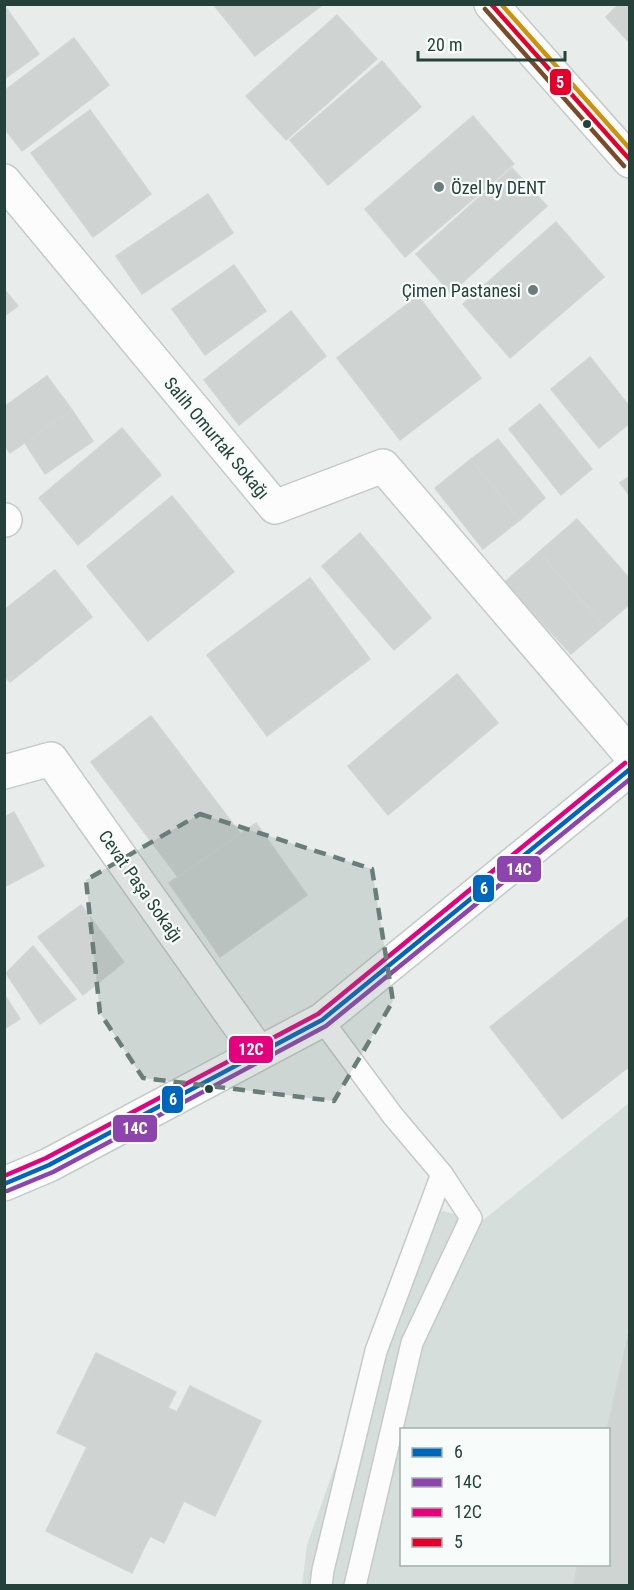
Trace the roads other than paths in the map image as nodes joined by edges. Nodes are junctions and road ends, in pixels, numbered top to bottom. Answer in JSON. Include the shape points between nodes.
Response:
{"nodes":[{"id":1,"x":491,"y":4,"type":"edge"},
{"id":2,"x":630,"y":161,"type":"edge"},
{"id":3,"x":4,"y":181,"type":"edge"},
{"id":4,"x":630,"y":754,"type":"edge"},
{"id":5,"x":630,"y":769,"type":"edge"},
{"id":6,"x":4,"y":772,"type":"edge"},
{"id":7,"x":322,"y":1020,"type":"junction"},
{"id":8,"x":259,"y":1053,"type":"junction"},
{"id":9,"x":442,"y":1174,"type":"junction"},
{"id":10,"x":4,"y":1184,"type":"edge"},
{"id":11,"x":321,"y":1586,"type":"edge"},
{"id":12,"x":356,"y":1586,"type":"edge"}],
"edges":[{"from":1,"to":2,"type":"street"},
{"from":3,"to":4,"type":"street","name":"Salih Omurtak Sokağı","via":[[275,507],[383,466]]},
{"from":5,"to":7,"type":"street"},
{"from":6,"to":8,"type":"street","name":"Cevat Paşa Sokağı","via":[[51,759]]},
{"from":7,"to":8,"type":"street"},
{"from":7,"to":9,"type":"lane","via":[[393,1116]]},
{"from":8,"to":10,"type":"street","via":[[49,1165]]},
{"from":9,"to":11,"type":"lane","via":[[376,1351]]},
{"from":9,"to":12,"type":"lane","via":[[471,1218],[412,1343]]}]}
